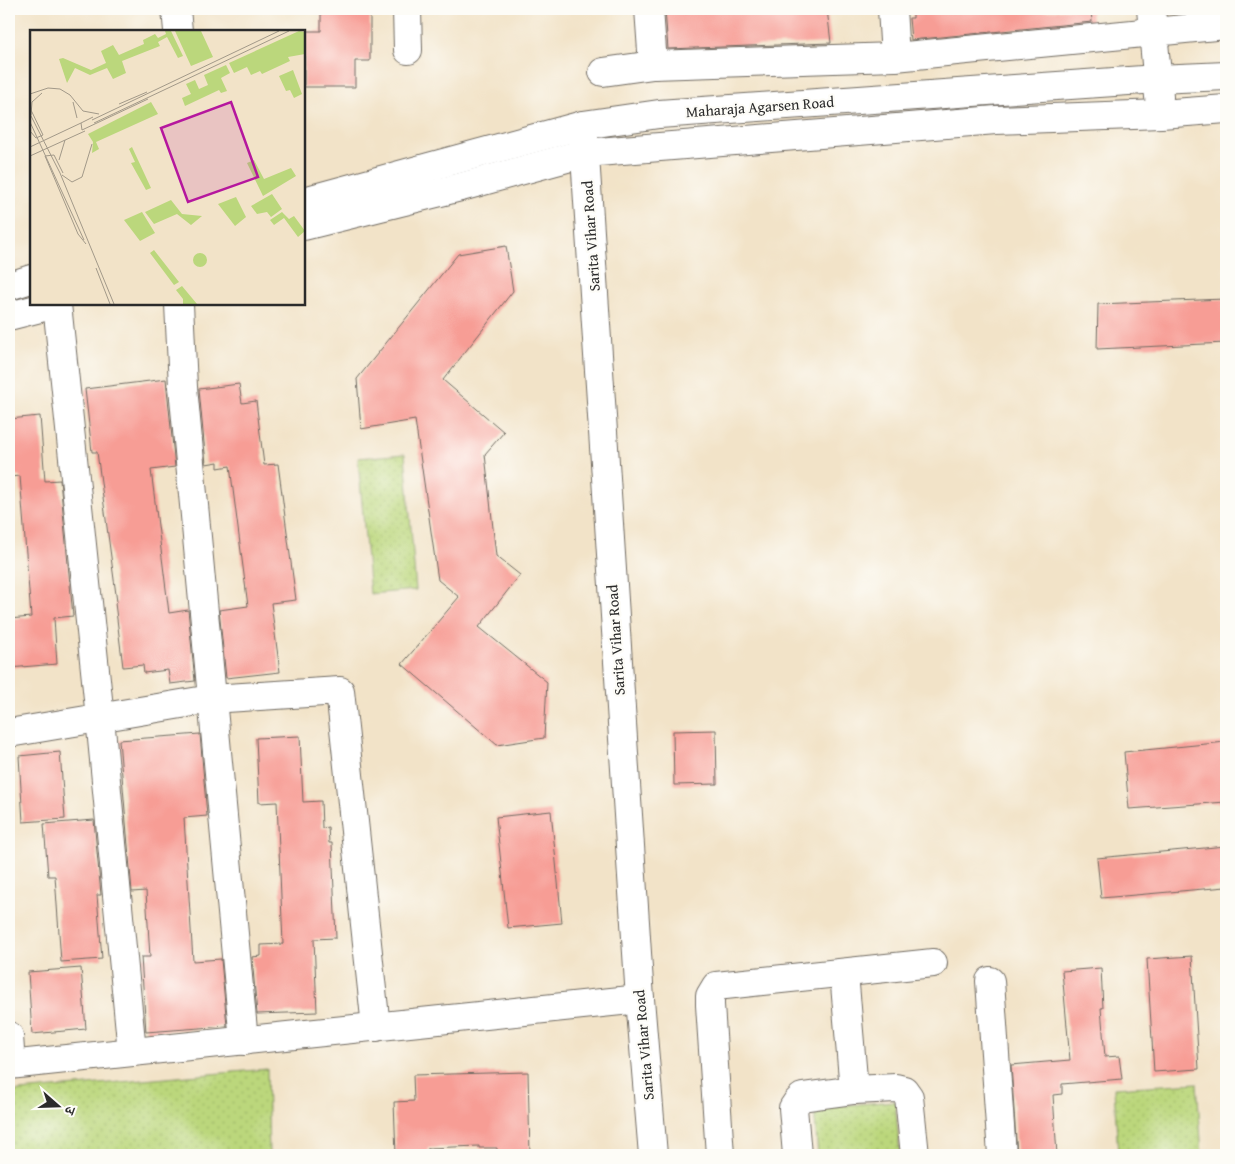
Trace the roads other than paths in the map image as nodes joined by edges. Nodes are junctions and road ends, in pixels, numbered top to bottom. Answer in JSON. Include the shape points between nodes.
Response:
{"nodes":[{"id":1,"x":176,"y":9,"type":"edge"},
{"id":2,"x":407,"y":9,"type":"edge"},
{"id":3,"x":649,"y":9,"type":"edge"},
{"id":4,"x":892,"y":9,"type":"edge"},
{"id":5,"x":1151,"y":20,"type":"edge"},
{"id":6,"x":1226,"y":24,"type":"edge"},
{"id":7,"x":178,"y":30,"type":"edge"},
{"id":8,"x":408,"y":50,"type":"dead end"},
{"id":9,"x":895,"y":57,"type":"junction"},
{"id":10,"x":653,"y":65,"type":"junction"},
{"id":11,"x":603,"y":72,"type":"dead end"},
{"id":12,"x":1226,"y":76,"type":"edge"},
{"id":13,"x":1157,"y":79,"type":"junction"},
{"id":14,"x":1226,"y":109,"type":"edge"},
{"id":15,"x":1160,"y":114,"type":"junction"},
{"id":16,"x":583,"y":125,"type":"junction"},
{"id":17,"x":585,"y":153,"type":"junction"},
{"id":18,"x":305,"y":201,"type":"edge"},
{"id":19,"x":305,"y":226,"type":"edge"},
{"id":20,"x":30,"y":279,"type":"edge"},
{"id":21,"x":9,"y":286,"type":"edge"},
{"id":22,"x":52,"y":305,"type":"edge"},
{"id":23,"x":56,"y":305,"type":"edge"},
{"id":24,"x":179,"y":305,"type":"edge"},
{"id":25,"x":9,"y":316,"type":"edge"},
{"id":26,"x":211,"y":699,"type":"junction"},
{"id":27,"x":100,"y":718,"type":"junction"},
{"id":28,"x":9,"y":733,"type":"edge"},
{"id":29,"x":933,"y":963,"type":"dead end"},
{"id":30,"x":844,"y":972,"type":"junction"},
{"id":31,"x":990,"y":981,"type":"dead end"},
{"id":32,"x":640,"y":999,"type":"junction"},
{"id":33,"x":376,"y":1027,"type":"junction"},
{"id":34,"x":9,"y":1036,"type":"edge"},
{"id":35,"x":244,"y":1041,"type":"junction"},
{"id":36,"x":132,"y":1052,"type":"junction"},
{"id":37,"x":10,"y":1065,"type":"edge"},
{"id":38,"x":854,"y":1090,"type":"junction"},
{"id":39,"x":653,"y":1155,"type":"edge"},
{"id":40,"x":720,"y":1155,"type":"edge"},
{"id":41,"x":798,"y":1155,"type":"edge"},
{"id":42,"x":915,"y":1155,"type":"edge"},
{"id":43,"x":1002,"y":1155,"type":"edge"}],
"edges":[{"from":1,"to":7,"type":"street"},
{"from":2,"to":8,"type":"street"},
{"from":3,"to":10,"type":"street"},
{"from":4,"to":9,"type":"street"},
{"from":5,"to":6,"type":"street"},
{"from":5,"to":9,"type":"street"},
{"from":5,"to":13,"type":"street"},
{"from":9,"to":10,"type":"street"},
{"from":10,"to":11,"type":"street"},
{"from":12,"to":13,"type":"street","name":"Maharaja Agarsen Road"},
{"from":13,"to":15,"type":"street"},
{"from":13,"to":16,"type":"street","name":"Maharaja Agarsen Road","via":[[659,114]]},
{"from":14,"to":15,"type":"street","name":"Maharaja Agarsen Road"},
{"from":15,"to":17,"type":"street","name":"Maharaja Agarsen Road","via":[[996,120]]},
{"from":16,"to":17,"type":"street","name":"Sarita Vihar Road"},
{"from":16,"to":18,"type":"street","name":"Maharaja Agarsen Road"},
{"from":17,"to":19,"type":"street","name":"Maharaja Agarsen Road"},
{"from":17,"to":32,"type":"street","name":"Sarita Vihar Road"},
{"from":20,"to":21,"type":"street"},
{"from":22,"to":25,"type":"street"},
{"from":23,"to":27,"type":"street"},
{"from":24,"to":26,"type":"street","via":[[183,388]]},
{"from":26,"to":27,"type":"street"},
{"from":26,"to":33,"type":"street","via":[[340,691]]},
{"from":26,"to":35,"type":"street"},
{"from":27,"to":28,"type":"street"},
{"from":27,"to":36,"type":"street"},
{"from":29,"to":30,"type":"street"},
{"from":30,"to":38,"type":"street"},
{"from":30,"to":40,"type":"street","via":[[716,986],[712,991],[710,1005]]},
{"from":31,"to":43,"type":"street"},
{"from":32,"to":33,"type":"street"},
{"from":32,"to":39,"type":"street","name":"Sarita Vihar Road"},
{"from":33,"to":35,"type":"street"},
{"from":34,"to":37,"type":"street"},
{"from":35,"to":36,"type":"street"},
{"from":36,"to":37,"type":"street"},
{"from":38,"to":41,"type":"street","via":[[802,1097],[797,1102],[793,1108]]},
{"from":38,"to":42,"type":"street","via":[[904,1090],[910,1097]]}]}
